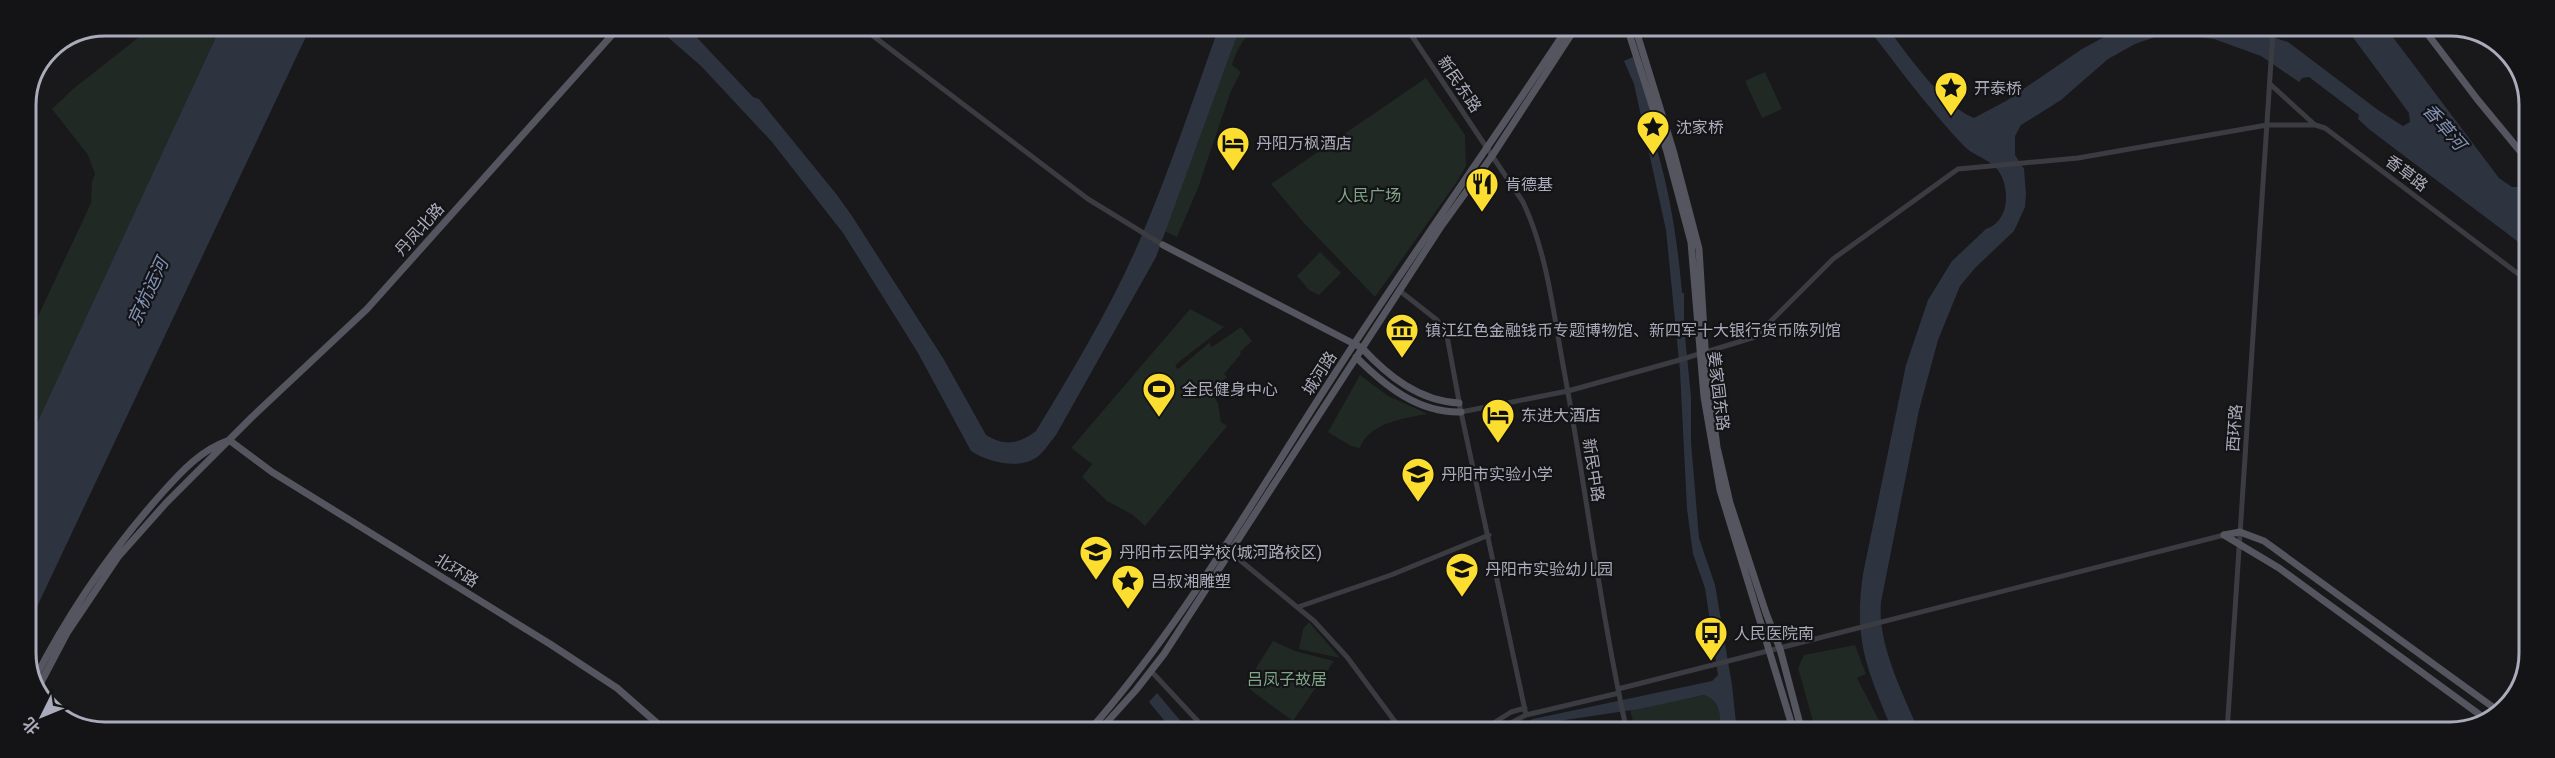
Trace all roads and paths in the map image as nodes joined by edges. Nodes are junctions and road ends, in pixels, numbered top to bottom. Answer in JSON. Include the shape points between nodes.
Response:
{"nodes":[{"id":1,"x":611,"y":36,"type":"edge"},
{"id":2,"x":873,"y":36,"type":"edge"},
{"id":3,"x":1412,"y":36,"type":"edge"},
{"id":4,"x":1562,"y":36,"type":"edge"},
{"id":5,"x":1570,"y":36,"type":"edge"},
{"id":6,"x":1629,"y":36,"type":"edge"},
{"id":7,"x":1638,"y":36,"type":"edge"},
{"id":8,"x":2273,"y":36,"type":"edge"},
{"id":9,"x":2429,"y":36,"type":"edge"},
{"id":10,"x":2270,"y":84,"type":"junction"},
{"id":11,"x":2267,"y":125,"type":"junction"},
{"id":12,"x":2316,"y":125,"type":"junction"},
{"id":13,"x":1486,"y":146,"type":"junction"},
{"id":14,"x":2519,"y":148,"type":"edge"},
{"id":15,"x":1492,"y":156,"type":"junction"},
{"id":16,"x":1163,"y":245,"type":"joint"},
{"id":17,"x":2519,"y":274,"type":"edge"},
{"id":18,"x":1400,"y":291,"type":"junction"},
{"id":19,"x":1354,"y":344,"type":"junction"},
{"id":20,"x":1362,"y":348,"type":"junction"},
{"id":21,"x":1703,"y":353,"type":"junction"},
{"id":22,"x":1356,"y":357,"type":"junction"},
{"id":23,"x":1568,"y":391,"type":"junction"},
{"id":24,"x":1460,"y":408,"type":"junction"},
{"id":25,"x":229,"y":440,"type":"junction"},
{"id":26,"x":2240,"y":532,"type":"junction"},
{"id":27,"x":1489,"y":535,"type":"junction"},
{"id":28,"x":2224,"y":535,"type":"junction"},
{"id":29,"x":2240,"y":543,"type":"junction"},
{"id":30,"x":1230,"y":552,"type":"junction"},
{"id":31,"x":1298,"y":607,"type":"junction"},
{"id":32,"x":2389,"y":631,"type":"junction"},
{"id":33,"x":2380,"y":641,"type":"junction"},
{"id":34,"x":1780,"y":649,"type":"junction"},
{"id":35,"x":1771,"y":651,"type":"junction"},
{"id":36,"x":1151,"y":671,"type":"junction"},
{"id":37,"x":38,"y":672,"type":"edge"},
{"id":38,"x":42,"y":681,"type":"edge"},
{"id":39,"x":1619,"y":693,"type":"junction"},
{"id":40,"x":2493,"y":707,"type":"edge"},
{"id":41,"x":1525,"y":708,"type":"junction"},
{"id":42,"x":1526,"y":715,"type":"junction"},
{"id":43,"x":2480,"y":715,"type":"edge"},
{"id":44,"x":657,"y":722,"type":"edge"},
{"id":45,"x":1097,"y":722,"type":"edge"},
{"id":46,"x":1107,"y":722,"type":"edge"},
{"id":47,"x":1199,"y":722,"type":"edge"},
{"id":48,"x":1395,"y":722,"type":"edge"},
{"id":49,"x":1495,"y":722,"type":"edge"},
{"id":50,"x":1513,"y":722,"type":"edge"},
{"id":51,"x":1625,"y":722,"type":"edge"},
{"id":52,"x":1791,"y":722,"type":"edge"},
{"id":53,"x":1799,"y":722,"type":"edge"},
{"id":54,"x":2228,"y":722,"type":"edge"}],
"edges":[{"from":1,"to":25,"type":"main road","name":"丹凤北路","via":[[367,309]]},
{"from":2,"to":16,"type":"street","via":[[1088,199]]},
{"from":3,"to":13,"type":"street","name":"新民东路"},
{"from":4,"to":13,"type":"main road","name":"城河路"},
{"from":5,"to":15,"type":"main road","name":"城河路"},
{"from":6,"to":21,"type":"main road","name":"姜家园东路","via":[[1691,242]]},
{"from":7,"to":21,"type":"main road","name":"姜家园东路","via":[[1699,249]]},
{"from":8,"to":10,"type":"street","name":"西环路"},
{"from":9,"to":14,"type":"main road"},
{"from":10,"to":11,"type":"street","name":"西环路"},
{"from":10,"to":12,"type":"street","name":"香草路"},
{"from":11,"to":12,"type":"street"},
{"from":11,"to":21,"type":"street","via":[[2078,158],[1958,169],[1833,259],[1755,337]]},
{"from":11,"to":26,"type":"street","name":"西环路"},
{"from":12,"to":17,"type":"street","name":"香草路"},
{"from":13,"to":15,"type":"street","name":"新民东路"},
{"from":13,"to":19,"type":"main road","name":"城河路"},
{"from":15,"to":18,"type":"main road","name":"城河路"},
{"from":15,"to":23,"type":"street","name":"新民中路","via":[[1533,223]]},
{"from":16,"to":19,"type":"main road"},
{"from":18,"to":20,"type":"main road","name":"城河路"},
{"from":18,"to":24,"type":"street","via":[[1437,320],[1448,336]]},
{"from":19,"to":20,"type":"main road"},
{"from":19,"to":45,"type":"main road","name":"城河路","via":[[1212,566]]},
{"from":20,"to":22,"type":"main road","name":"城河路"},
{"from":20,"to":24,"type":"main road","via":[[1402,385]]},
{"from":21,"to":23,"type":"street"},
{"from":21,"to":34,"type":"main road","name":"姜家园东路","via":[[1730,503]]},
{"from":21,"to":35,"type":"main road","name":"姜家园东路","via":[[1704,397],[1720,490]]},
{"from":22,"to":24,"type":"main road","via":[[1390,388],[1409,399],[1432,409]]},
{"from":22,"to":30,"type":"main road","name":"城河路"},
{"from":23,"to":24,"type":"street"},
{"from":23,"to":39,"type":"street","name":"新民中路"},
{"from":24,"to":27,"type":"street"},
{"from":25,"to":37,"type":"main road","via":[[211,447],[140,518],[75,607]]},
{"from":25,"to":38,"type":"main road","via":[[118,557]]},
{"from":25,"to":44,"type":"main road","name":"北环路","via":[[272,472],[598,675]]},
{"from":26,"to":28,"type":"main road"},
{"from":26,"to":29,"type":"street","name":"西环路"},
{"from":26,"to":32,"type":"main road","via":[[2264,540]]},
{"from":27,"to":31,"type":"street"},
{"from":27,"to":41,"type":"street"},
{"from":28,"to":29,"type":"main road"},
{"from":28,"to":34,"type":"street"},
{"from":29,"to":33,"type":"main road"},
{"from":29,"to":54,"type":"street","name":"西环路"},
{"from":30,"to":31,"type":"street"},
{"from":30,"to":36,"type":"main road","name":"城河路"},
{"from":31,"to":48,"type":"street","via":[[1347,657]]},
{"from":32,"to":33,"type":"street"},
{"from":32,"to":40,"type":"main road"},
{"from":33,"to":43,"type":"main road"},
{"from":34,"to":35,"type":"street"},
{"from":34,"to":53,"type":"main road","name":"姜家园东路"},
{"from":35,"to":39,"type":"street"},
{"from":35,"to":52,"type":"main road","name":"姜家园东路"},
{"from":36,"to":46,"type":"main road","name":"城河路"},
{"from":36,"to":47,"type":"street"},
{"from":39,"to":42,"type":"street"},
{"from":39,"to":51,"type":"street","name":"新民中路"},
{"from":41,"to":42,"type":"street"},
{"from":41,"to":49,"type":"street"},
{"from":42,"to":50,"type":"street"}]}
